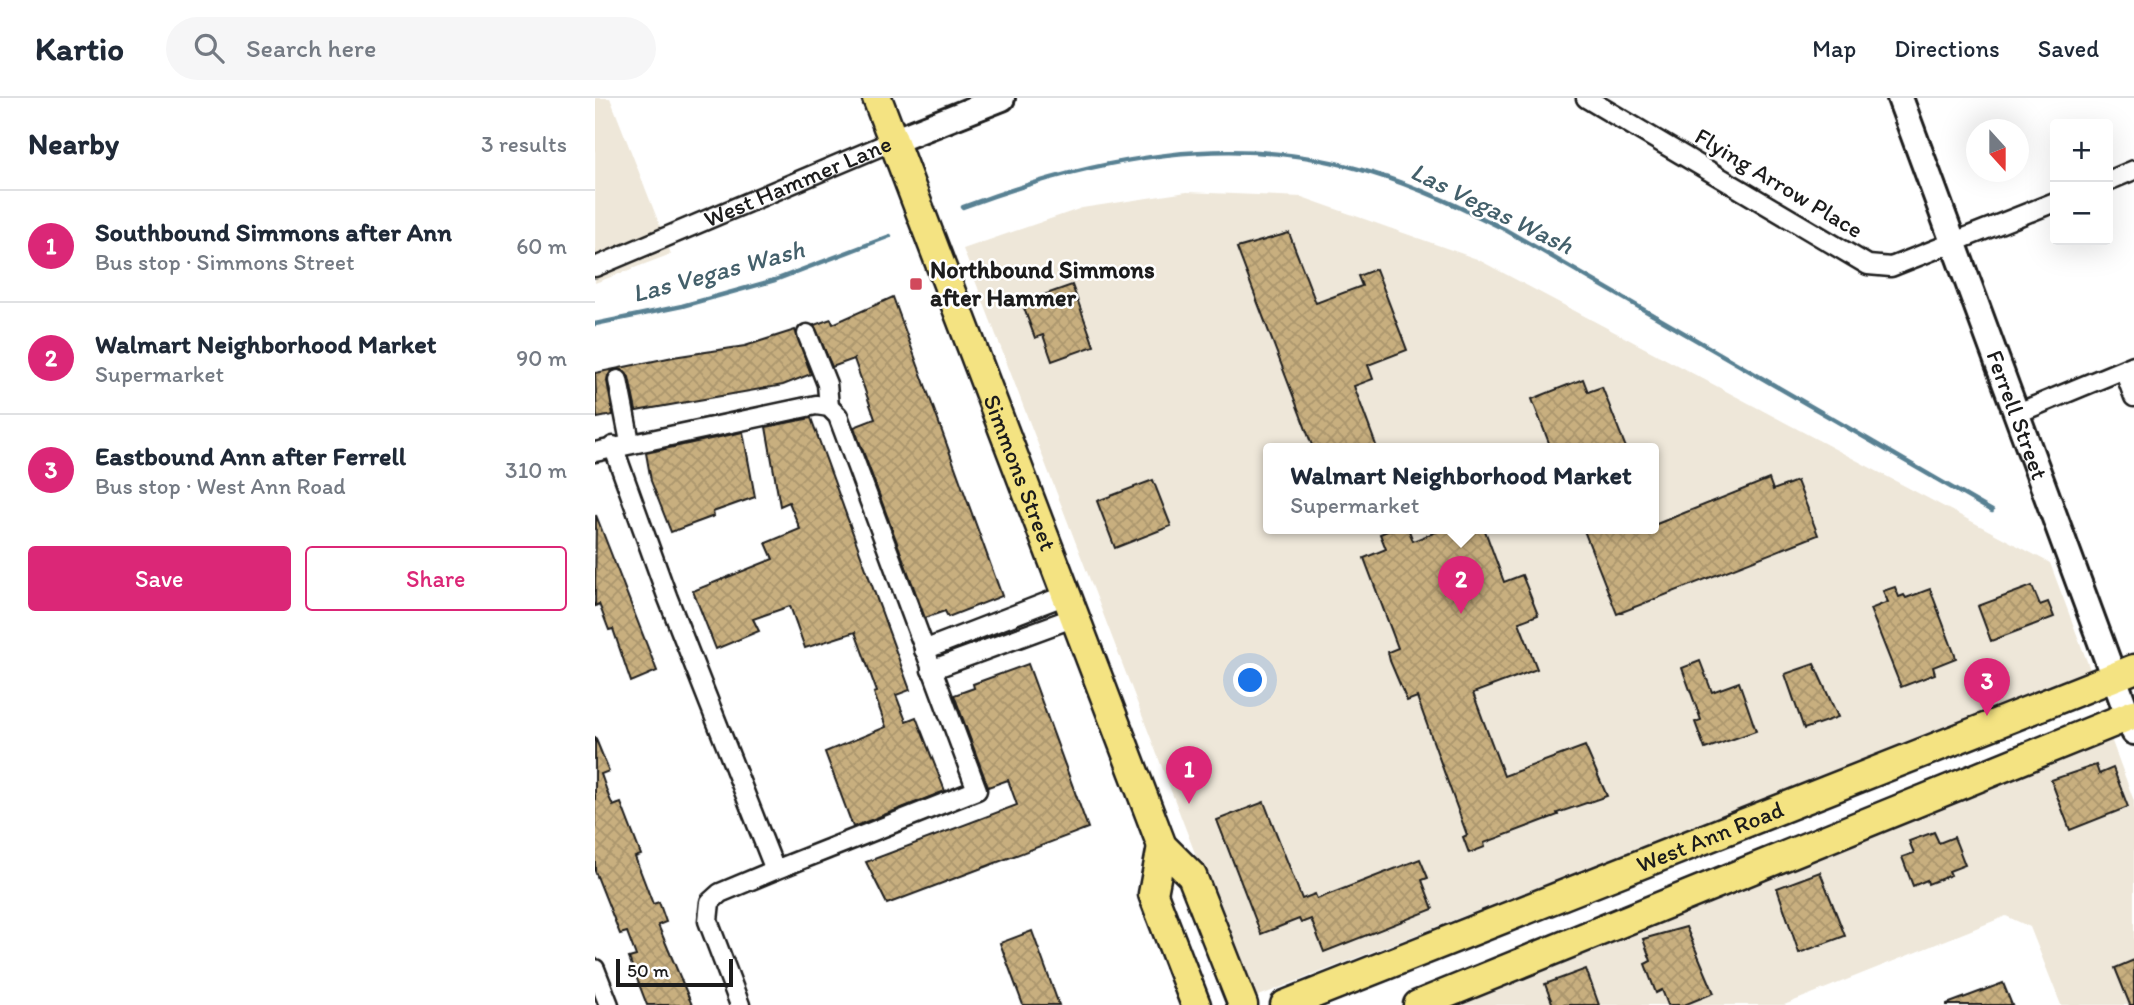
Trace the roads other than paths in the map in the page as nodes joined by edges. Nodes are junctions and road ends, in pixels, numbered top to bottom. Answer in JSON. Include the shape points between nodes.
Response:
{"nodes":[{"id":1,"x":877,"y":98,"type":"edge"},
{"id":2,"x":1002,"y":98,"type":"edge"},
{"id":3,"x":1900,"y":98,"type":"edge"},
{"id":4,"x":1594,"y":100,"type":"edge"},
{"id":5,"x":893,"y":141,"type":"junction"},
{"id":6,"x":2134,"y":170,"type":"edge"},
{"id":7,"x":2113,"y":179,"type":"edge"},
{"id":8,"x":2050,"y":204,"type":"edge"},
{"id":9,"x":1954,"y":242,"type":"junction"},
{"id":10,"x":595,"y":267,"type":"edge"},
{"id":11,"x":807,"y":334,"type":"dead end"},
{"id":12,"x":2129,"y":367,"type":"edge"},
{"id":13,"x":618,"y":380,"type":"dead end"},
{"id":14,"x":2134,"y":397,"type":"edge"},
{"id":15,"x":829,"y":407,"type":"junction"},
{"id":16,"x":2018,"y":413,"type":"junction"},
{"id":17,"x":621,"y":444,"type":"junction"},
{"id":18,"x":595,"y":452,"type":"edge"},
{"id":19,"x":1070,"y":606,"type":"junction"},
{"id":20,"x":925,"y":650,"type":"junction"},
{"id":21,"x":931,"y":670,"type":"junction"},
{"id":22,"x":2124,"y":673,"type":"edge"},
{"id":23,"x":2132,"y":721,"type":"edge"},
{"id":24,"x":1162,"y":846,"type":"junction"},
{"id":25,"x":1675,"y":853,"type":"junction"},
{"id":26,"x":775,"y":870,"type":"junction"},
{"id":27,"x":1691,"y":892,"type":"junction"},
{"id":28,"x":595,"y":969,"type":"edge"},
{"id":29,"x":609,"y":1005,"type":"edge"},
{"id":30,"x":740,"y":1005,"type":"edge"},
{"id":31,"x":1196,"y":1005,"type":"edge"},
{"id":32,"x":1243,"y":1005,"type":"edge"},
{"id":33,"x":1285,"y":1005,"type":"edge"},
{"id":34,"x":1418,"y":1005,"type":"edge"}],
"edges":[{"from":1,"to":5,"type":"main road","name":"Simmons Street"},
{"from":2,"to":5,"type":"street","name":"West Hammer Lane"},
{"from":3,"to":9,"type":"street","name":"Ferrell Street"},
{"from":4,"to":9,"type":"street","name":"Flying Arrow Place","via":[[1868,265],[1891,267]]},
{"from":5,"to":10,"type":"street","name":"West Hammer Lane"},
{"from":5,"to":19,"type":"main road","name":"Simmons Street"},
{"from":6,"to":7,"type":"street"},
{"from":8,"to":9,"type":"street","name":"Flying Arrow Place"},
{"from":9,"to":16,"type":"street","name":"Ferrell Street"},
{"from":11,"to":15,"type":"street","via":[[827,384]]},
{"from":12,"to":14,"type":"street"},
{"from":12,"to":16,"type":"street"},
{"from":13,"to":17,"type":"street"},
{"from":15,"to":17,"type":"street","via":[[816,405]]},
{"from":15,"to":20,"type":"street","via":[[838,416]]},
{"from":16,"to":22,"type":"street","name":"Ferrell Street"},
{"from":17,"to":18,"type":"street"},
{"from":17,"to":26,"type":"street","via":[[667,596]]},
{"from":19,"to":20,"type":"street"},
{"from":19,"to":21,"type":"street"},
{"from":19,"to":24,"type":"main road","name":"Simmons Street"},
{"from":20,"to":21,"type":"street"},
{"from":21,"to":26,"type":"street","via":[[977,790]]},
{"from":22,"to":23,"type":"street","name":"Ferrell Street"},
{"from":22,"to":25,"type":"main road","name":"West Ann Road"},
{"from":23,"to":27,"type":"main road","name":"West Ann Road"},
{"from":24,"to":31,"type":"main road","via":[[1153,894]]},
{"from":24,"to":32,"type":"main road","name":"Simmons Street","via":[[1192,876]]},
{"from":25,"to":27,"type":"main road"},
{"from":25,"to":33,"type":"main road","name":"West Ann Road"},
{"from":26,"to":30,"type":"street","via":[[720,893],[710,902],[708,921]]},
{"from":27,"to":34,"type":"main road","name":"West Ann Road"},
{"from":28,"to":29,"type":"street"}]}
